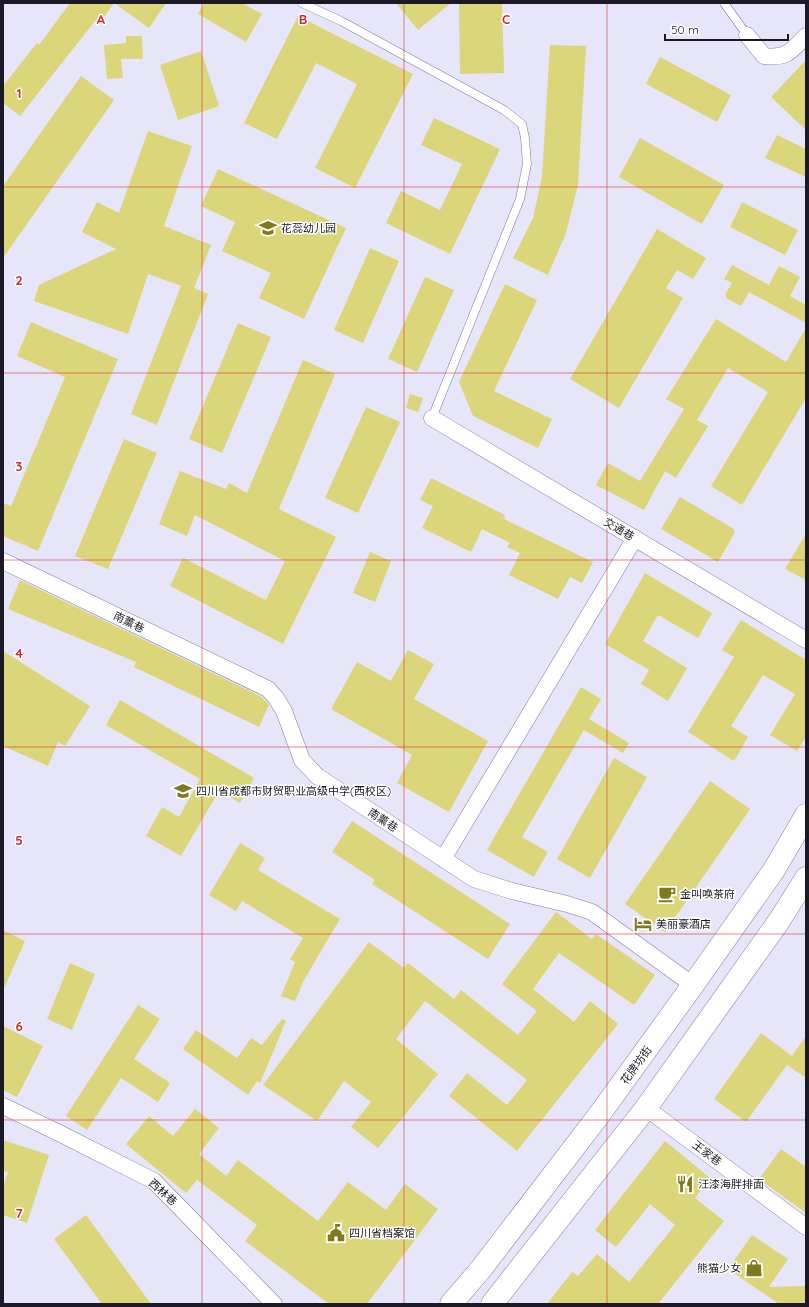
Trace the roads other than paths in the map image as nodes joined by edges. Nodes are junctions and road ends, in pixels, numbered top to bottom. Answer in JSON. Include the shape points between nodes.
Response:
{"nodes":[{"id":1,"x":302,"y":3,"type":"edge"},
{"id":2,"x":724,"y":3,"type":"edge"},
{"id":3,"x":747,"y":35,"type":"joint"},
{"id":4,"x":806,"y":36,"type":"edge"},
{"id":5,"x":432,"y":418,"type":"joint"},
{"id":6,"x":635,"y":538,"type":"junction"},
{"id":7,"x":3,"y":561,"type":"edge"},
{"id":8,"x":806,"y":640,"type":"edge"},
{"id":9,"x":806,"y":815,"type":"edge"},
{"id":10,"x":442,"y":859,"type":"junction"},
{"id":11,"x":806,"y":878,"type":"edge"},
{"id":12,"x":693,"y":986,"type":"junction"},
{"id":13,"x":3,"y":1106,"type":"edge"},
{"id":14,"x":646,"y":1108,"type":"junction"},
{"id":15,"x":806,"y":1227,"type":"edge"},
{"id":16,"x":274,"y":1304,"type":"edge"},
{"id":17,"x":451,"y":1304,"type":"edge"},
{"id":18,"x":492,"y":1304,"type":"edge"}],
"edges":[{"from":1,"to":5,"type":"lane","via":[[341,21],[504,110],[522,124],[527,164],[520,199]]},
{"from":2,"to":3,"type":"lane"},
{"from":3,"to":4,"type":"street","via":[[764,56],[775,58],[787,54]]},
{"from":5,"to":6,"type":"street","name":"交通巷"},
{"from":6,"to":8,"type":"street","name":"交通巷"},
{"from":6,"to":10,"type":"street"},
{"from":7,"to":10,"type":"street","name":"南薰巷","via":[[268,689],[284,711],[302,760],[317,776]]},
{"from":9,"to":12,"type":"main road","name":"花牌坊街","via":[[774,870]]},
{"from":10,"to":12,"type":"street","name":"南薰巷","via":[[485,884],[592,912]]},
{"from":11,"to":14,"type":"main road","via":[[775,928]]},
{"from":12,"to":17,"type":"main road","name":"花牌坊街","via":[[599,1114],[481,1269]]},
{"from":13,"to":16,"type":"street","name":"西林巷","via":[[154,1181]]},
{"from":14,"to":15,"type":"street","name":"王家巷"},
{"from":14,"to":18,"type":"main road"}]}
